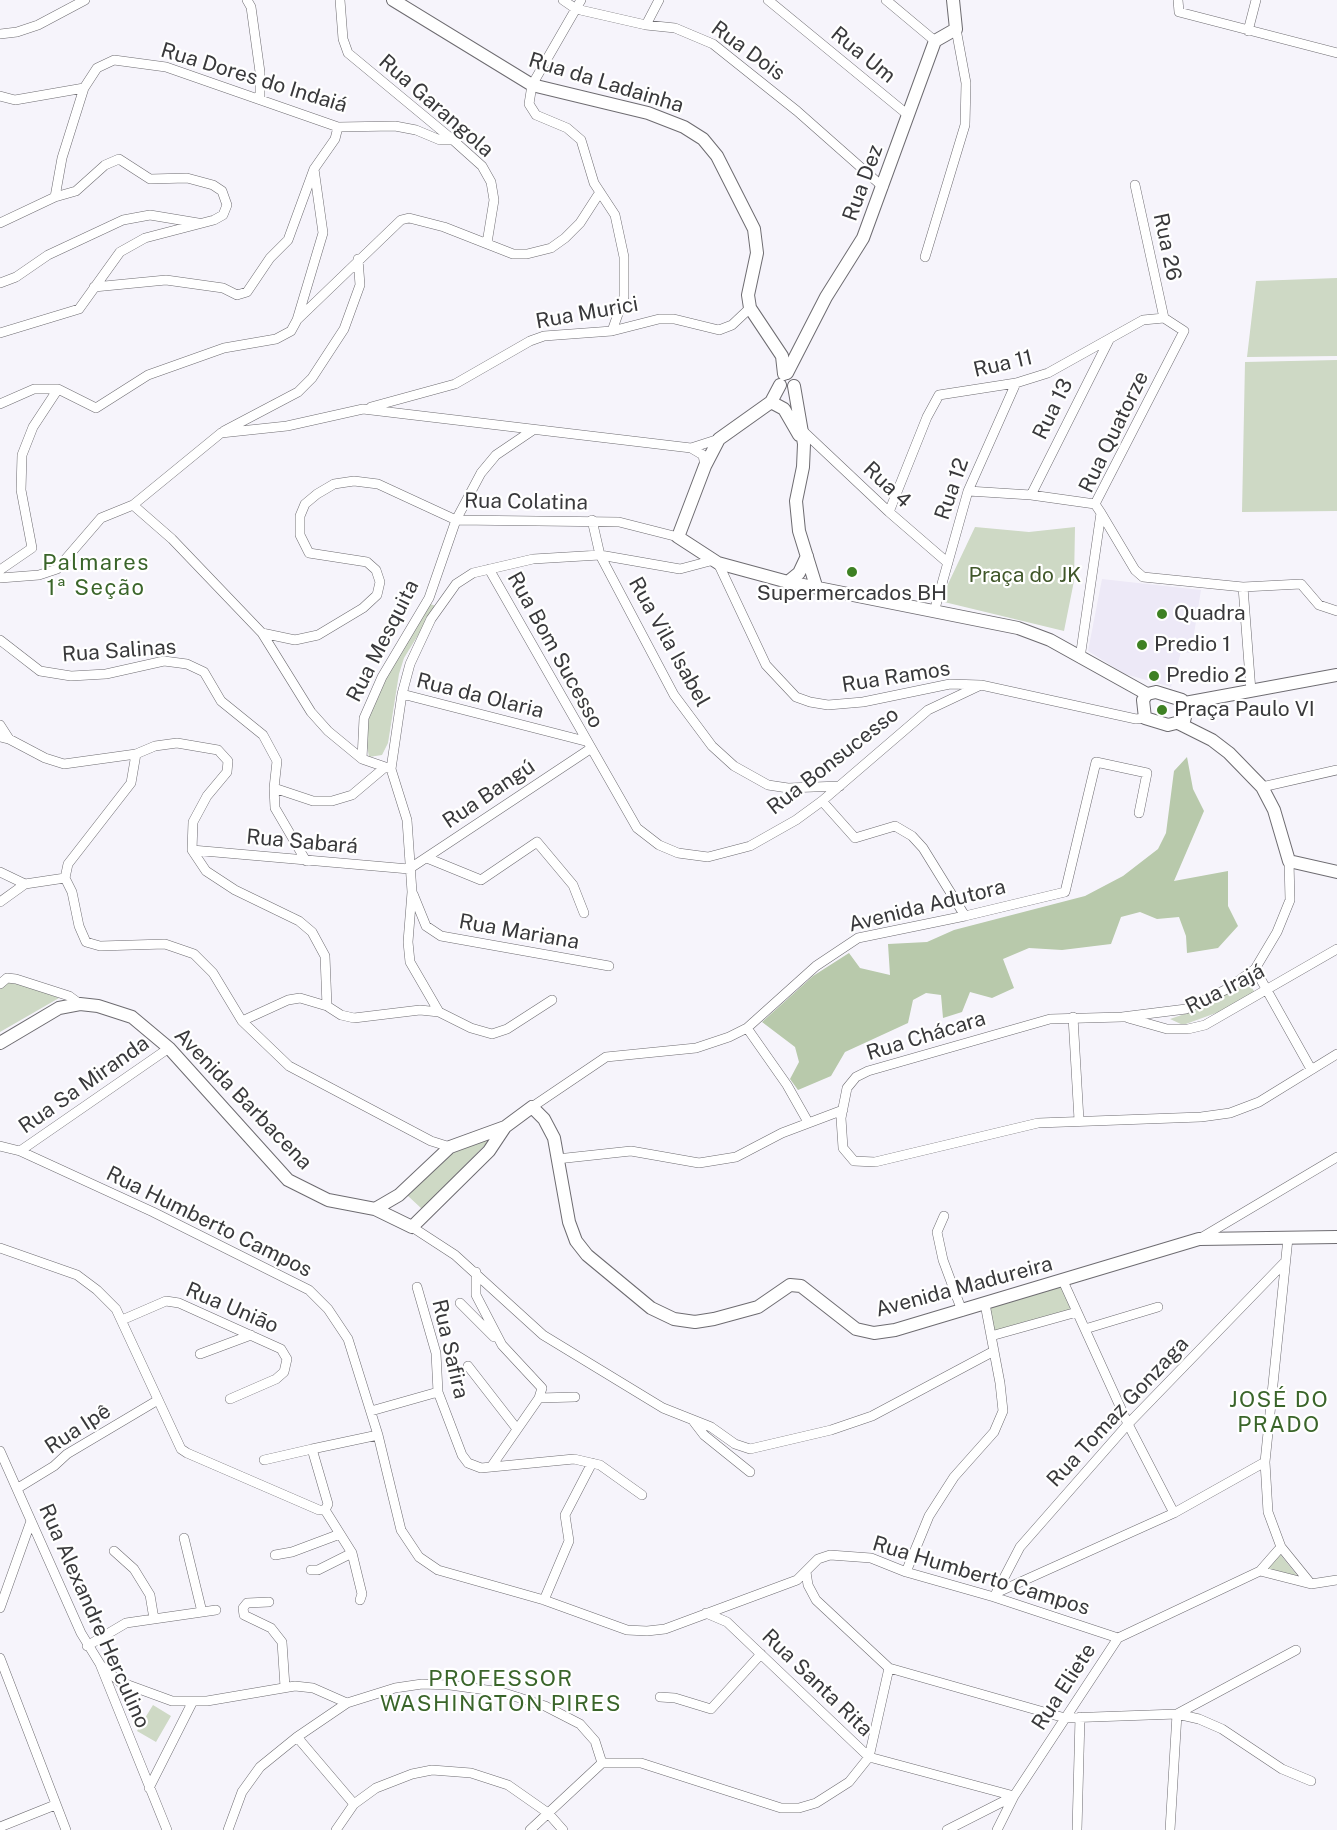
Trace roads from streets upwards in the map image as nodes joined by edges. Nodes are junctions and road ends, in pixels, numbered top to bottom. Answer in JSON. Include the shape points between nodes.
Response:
{"nodes":[{"id":1,"x":85,"y":0,"type":"edge"},
{"id":2,"x":247,"y":0,"type":"edge"},
{"id":3,"x":340,"y":0,"type":"edge"},
{"id":4,"x":393,"y":0,"type":"edge"},
{"id":5,"x":562,"y":0,"type":"edge"},
{"id":6,"x":659,"y":0,"type":"edge"},
{"id":7,"x":768,"y":0,"type":"edge"},
{"id":8,"x":886,"y":0,"type":"edge"},
{"id":9,"x":953,"y":0,"type":"edge"},
{"id":10,"x":1178,"y":0,"type":"edge"},
{"id":11,"x":1256,"y":0,"type":"edge"},
{"id":12,"x":578,"y":4,"type":"edge"},
{"id":13,"x":645,"y":25,"type":"junction"},
{"id":14,"x":956,"y":29,"type":"junction"},
{"id":15,"x":1248,"y":31,"type":"junction"},
{"id":16,"x":0,"y":34,"type":"edge"},
{"id":17,"x":935,"y":41,"type":"junction"},
{"id":18,"x":1337,"y":53,"type":"edge"},
{"id":19,"x":532,"y":85,"type":"junction"},
{"id":20,"x":84,"y":88,"type":"junction"},
{"id":21,"x":0,"y":96,"type":"edge"},
{"id":22,"x":260,"y":99,"type":"junction"},
{"id":23,"x":908,"y":115,"type":"junction"},
{"id":24,"x":338,"y":127,"type":"junction"},
{"id":25,"x":453,"y":140,"type":"junction"},
{"id":26,"x":314,"y":169,"type":"junction"},
{"id":27,"x":1135,"y":185,"type":"dead end"},
{"id":28,"x":884,"y":187,"type":"junction"},
{"id":29,"x":600,"y":192,"type":"junction"},
{"id":30,"x":55,"y":197,"type":"junction"},
{"id":31,"x":0,"y":223,"type":"edge"},
{"id":32,"x":198,"y":223,"type":"junction"},
{"id":33,"x":486,"y":243,"type":"junction"},
{"id":34,"x":925,"y":257,"type":"dead end"},
{"id":35,"x":358,"y":259,"type":"junction"},
{"id":36,"x":0,"y":283,"type":"edge"},
{"id":37,"x":94,"y":287,"type":"junction"},
{"id":38,"x":750,"y":308,"type":"junction"},
{"id":39,"x":1164,"y":318,"type":"junction"},
{"id":40,"x":297,"y":320,"type":"junction"},
{"id":41,"x":612,"y":331,"type":"junction"},
{"id":42,"x":0,"y":333,"type":"edge"},
{"id":43,"x":1109,"y":340,"type":"junction"},
{"id":44,"x":786,"y":379,"type":"junction"},
{"id":45,"x":1016,"y":383,"type":"junction"},
{"id":46,"x":58,"y":389,"type":"junction"},
{"id":47,"x":771,"y":402,"type":"junction"},
{"id":48,"x":0,"y":404,"type":"edge"},
{"id":49,"x":363,"y":409,"type":"junction"},
{"id":50,"x":533,"y":430,"type":"junction"},
{"id":51,"x":221,"y":433,"type":"junction"},
{"id":52,"x":803,"y":437,"type":"junction"},
{"id":53,"x":719,"y":439,"type":"junction"},
{"id":54,"x":692,"y":448,"type":"junction"},
{"id":55,"x":705,"y":466,"type":"junction"},
{"id":56,"x":968,"y":491,"type":"junction"},
{"id":57,"x":1031,"y":495,"type":"junction"},
{"id":58,"x":1095,"y":504,"type":"junction"},
{"id":59,"x":133,"y":505,"type":"junction"},
{"id":60,"x":889,"y":512,"type":"junction"},
{"id":61,"x":1101,"y":513,"type":"junction"},
{"id":62,"x":456,"y":520,"type":"junction"},
{"id":63,"x":592,"y":520,"type":"junction"},
{"id":64,"x":678,"y":537,"type":"junction"},
{"id":65,"x":600,"y":555,"type":"junction"},
{"id":66,"x":807,"y":556,"type":"junction"},
{"id":67,"x":716,"y":561,"type":"junction"},
{"id":68,"x":948,"y":562,"type":"junction"},
{"id":69,"x":489,"y":569,"type":"junction"},
{"id":70,"x":0,"y":570,"type":"edge"},
{"id":71,"x":0,"y":578,"type":"edge"},
{"id":72,"x":788,"y":582,"type":"junction"},
{"id":73,"x":816,"y":586,"type":"junction"},
{"id":74,"x":1243,"y":587,"type":"junction"},
{"id":75,"x":1337,"y":611,"type":"edge"},
{"id":76,"x":934,"y":612,"type":"junction"},
{"id":77,"x":262,"y":633,"type":"junction"},
{"id":78,"x":0,"y":640,"type":"edge"},
{"id":79,"x":1080,"y":658,"type":"junction"},
{"id":80,"x":1337,"y":675,"type":"edge"},
{"id":81,"x":981,"y":685,"type":"junction"},
{"id":82,"x":1251,"y":692,"type":"junction"},
{"id":83,"x":402,"y":694,"type":"junction"},
{"id":84,"x":1147,"y":694,"type":"junction"},
{"id":85,"x":1185,"y":703,"type":"junction"},
{"id":86,"x":1145,"y":718,"type":"junction"},
{"id":87,"x":1180,"y":724,"type":"junction"},
{"id":88,"x":0,"y":725,"type":"edge"},
{"id":89,"x":4,"y":738,"type":"edge"},
{"id":90,"x":588,"y":745,"type":"junction"},
{"id":91,"x":136,"y":754,"type":"junction"},
{"id":92,"x":362,"y":759,"type":"junction"},
{"id":93,"x":387,"y":768,"type":"junction"},
{"id":94,"x":1337,"y":770,"type":"edge"},
{"id":95,"x":840,"y":786,"type":"junction"},
{"id":96,"x":1262,"y":787,"type":"junction"},
{"id":97,"x":274,"y":788,"type":"junction"},
{"id":98,"x":822,"y":801,"type":"junction"},
{"id":99,"x":1139,"y":813,"type":"dead end"},
{"id":100,"x":192,"y":850,"type":"junction"},
{"id":101,"x":427,"y":858,"type":"junction"},
{"id":102,"x":306,"y":861,"type":"junction"},
{"id":103,"x":1289,"y":861,"type":"junction"},
{"id":104,"x":409,"y":869,"type":"junction"},
{"id":105,"x":0,"y":872,"type":"edge"},
{"id":106,"x":1337,"y":872,"type":"edge"},
{"id":107,"x":65,"y":878,"type":"junction"},
{"id":108,"x":25,"y":884,"type":"junction"},
{"id":109,"x":412,"y":892,"type":"junction"},
{"id":110,"x":0,"y":902,"type":"edge"},
{"id":111,"x":584,"y":913,"type":"dead end"},
{"id":112,"x":965,"y":916,"type":"junction"},
{"id":113,"x":1337,"y":949,"type":"edge"},
{"id":114,"x":609,"y":966,"type":"dead end"},
{"id":115,"x":1256,"y":969,"type":"junction"},
{"id":116,"x":0,"y":984,"type":"edge"},
{"id":117,"x":1268,"y":989,"type":"junction"},
{"id":118,"x":552,"y":1000,"type":"dead end"},
{"id":119,"x":80,"y":1004,"type":"junction"},
{"id":120,"x":327,"y":1006,"type":"junction"},
{"id":121,"x":439,"y":1012,"type":"junction"},
{"id":122,"x":1073,"y":1017,"type":"junction"},
{"id":123,"x":1122,"y":1017,"type":"junction"},
{"id":124,"x":242,"y":1021,"type":"junction"},
{"id":125,"x":747,"y":1028,"type":"junction"},
{"id":126,"x":0,"y":1043,"type":"edge"},
{"id":127,"x":169,"y":1048,"type":"junction"},
{"id":128,"x":1337,"y":1054,"type":"edge"},
{"id":129,"x":1311,"y":1069,"type":"junction"},
{"id":130,"x":532,"y":1107,"type":"junction"},
{"id":131,"x":843,"y":1110,"type":"junction"},
{"id":132,"x":1079,"y":1120,"type":"junction"},
{"id":133,"x":808,"y":1122,"type":"junction"},
{"id":134,"x":505,"y":1127,"type":"junction"},
{"id":135,"x":0,"y":1146,"type":"edge"},
{"id":136,"x":450,"y":1147,"type":"junction"},
{"id":137,"x":20,"y":1151,"type":"junction"},
{"id":138,"x":1337,"y":1157,"type":"edge"},
{"id":139,"x":557,"y":1159,"type":"junction"},
{"id":140,"x":375,"y":1209,"type":"junction"},
{"id":141,"x":944,"y":1216,"type":"dead end"},
{"id":142,"x":412,"y":1227,"type":"junction"},
{"id":143,"x":1337,"y":1237,"type":"edge"},
{"id":144,"x":1288,"y":1238,"type":"junction"},
{"id":145,"x":1199,"y":1239,"type":"junction"},
{"id":146,"x":0,"y":1248,"type":"edge"},
{"id":147,"x":1284,"y":1263,"type":"junction"},
{"id":148,"x":476,"y":1272,"type":"junction"},
{"id":149,"x":1063,"y":1281,"type":"junction"},
{"id":150,"x":417,"y":1287,"type":"dead end"},
{"id":151,"x":460,"y":1303,"type":"dead end"},
{"id":152,"x":985,"y":1304,"type":"junction"},
{"id":153,"x":1158,"y":1306,"type":"dead end"},
{"id":154,"x":962,"y":1311,"type":"junction"},
{"id":155,"x":1077,"y":1312,"type":"junction"},
{"id":156,"x":122,"y":1320,"type":"junction"},
{"id":157,"x":1085,"y":1329,"type":"junction"},
{"id":158,"x":251,"y":1335,"type":"junction"},
{"id":159,"x":991,"y":1336,"type":"junction"},
{"id":160,"x":502,"y":1345,"type":"junction"},
{"id":161,"x":994,"y":1351,"type":"junction"},
{"id":162,"x":200,"y":1354,"type":"dead end"},
{"id":163,"x":468,"y":1366,"type":"dead end"},
{"id":164,"x":438,"y":1392,"type":"junction"},
{"id":165,"x":575,"y":1397,"type":"dead end"},
{"id":166,"x":539,"y":1398,"type":"junction"},
{"id":167,"x":158,"y":1400,"type":"junction"},
{"id":168,"x":230,"y":1400,"type":"dead end"},
{"id":169,"x":371,"y":1411,"type":"junction"},
{"id":170,"x":694,"y":1422,"type":"junction"},
{"id":171,"x":1128,"y":1424,"type":"junction"},
{"id":172,"x":517,"y":1429,"type":"junction"},
{"id":173,"x":378,"y":1436,"type":"junction"},
{"id":174,"x":312,"y":1449,"type":"junction"},
{"id":175,"x":0,"y":1451,"type":"edge"},
{"id":176,"x":264,"y":1460,"type":"dead end"},
{"id":177,"x":1265,"y":1462,"type":"junction"},
{"id":178,"x":592,"y":1463,"type":"junction"},
{"id":179,"x":491,"y":1467,"type":"junction"},
{"id":180,"x":750,"y":1472,"type":"dead end"},
{"id":181,"x":18,"y":1488,"type":"junction"},
{"id":182,"x":642,"y":1495,"type":"dead end"},
{"id":183,"x":325,"y":1510,"type":"junction"},
{"id":184,"x":1174,"y":1513,"type":"junction"},
{"id":185,"x":31,"y":1521,"type":"junction"},
{"id":186,"x":340,"y":1534,"type":"junction"},
{"id":187,"x":184,"y":1538,"type":"dead end"},
{"id":188,"x":1281,"y":1547,"type":"junction"},
{"id":189,"x":114,"y":1551,"type":"dead end"},
{"id":190,"x":352,"y":1552,"type":"junction"},
{"id":191,"x":274,"y":1555,"type":"dead end"},
{"id":192,"x":311,"y":1570,"type":"dead end"},
{"id":193,"x":1260,"y":1571,"type":"junction"},
{"id":194,"x":806,"y":1572,"type":"junction"},
{"id":195,"x":906,"y":1572,"type":"junction"},
{"id":196,"x":1337,"y":1580,"type":"edge"},
{"id":197,"x":1311,"y":1584,"type":"junction"},
{"id":198,"x":995,"y":1595,"type":"junction"},
{"id":199,"x":360,"y":1600,"type":"dead end"},
{"id":200,"x":544,"y":1600,"type":"junction"},
{"id":201,"x":269,"y":1602,"type":"dead end"},
{"id":202,"x":0,"y":1608,"type":"edge"},
{"id":203,"x":216,"y":1610,"type":"dead end"},
{"id":204,"x":202,"y":1612,"type":"junction"},
{"id":205,"x":706,"y":1614,"type":"junction"},
{"id":206,"x":154,"y":1619,"type":"junction"},
{"id":207,"x":1118,"y":1638,"type":"junction"},
{"id":208,"x":87,"y":1646,"type":"junction"},
{"id":209,"x":1296,"y":1650,"type":"dead end"},
{"id":210,"x":761,"y":1654,"type":"junction"},
{"id":211,"x":0,"y":1658,"type":"edge"},
{"id":212,"x":100,"y":1664,"type":"junction"},
{"id":213,"x":889,"y":1668,"type":"junction"},
{"id":214,"x":285,"y":1687,"type":"junction"},
{"id":215,"x":660,"y":1697,"type":"dead end"},
{"id":216,"x":193,"y":1701,"type":"junction"},
{"id":217,"x":347,"y":1703,"type":"junction"},
{"id":218,"x":1177,"y":1714,"type":"junction"},
{"id":219,"x":1065,"y":1718,"type":"junction"},
{"id":220,"x":1080,"y":1718,"type":"junction"},
{"id":221,"x":297,"y":1737,"type":"junction"},
{"id":222,"x":869,"y":1757,"type":"junction"},
{"id":223,"x":602,"y":1763,"type":"junction"},
{"id":224,"x":1311,"y":1781,"type":"dead end"},
{"id":225,"x":149,"y":1788,"type":"junction"},
{"id":226,"x":1014,"y":1796,"type":"junction"},
{"id":227,"x":354,"y":1804,"type":"junction"},
{"id":228,"x":56,"y":1805,"type":"junction"},
{"id":229,"x":548,"y":1813,"type":"junction"},
{"id":230,"x":0,"y":1827,"type":"edge"},
{"id":231,"x":66,"y":1830,"type":"edge"},
{"id":232,"x":167,"y":1830,"type":"edge"},
{"id":233,"x":228,"y":1830,"type":"edge"},
{"id":234,"x":336,"y":1830,"type":"edge"},
{"id":235,"x":530,"y":1830,"type":"edge"},
{"id":236,"x":563,"y":1830,"type":"edge"},
{"id":237,"x":947,"y":1830,"type":"edge"},
{"id":238,"x":997,"y":1830,"type":"edge"},
{"id":239,"x":1077,"y":1830,"type":"edge"},
{"id":240,"x":1170,"y":1830,"type":"edge"}],
"edges":[{"from":1,"to":16,"type":"street","via":[[38,26]]},
{"from":2,"to":22,"type":"street","via":[[260,72]]},
{"from":3,"to":25,"type":"street","name":"Rua Garangola","via":[[341,31],[348,53]]},
{"from":4,"to":19,"type":"street","name":"Rua da Ladainha"},
{"from":5,"to":12,"type":"street","name":"Rua Dois"},
{"from":6,"to":13,"type":"street"},
{"from":7,"to":23,"type":"street","name":"Rua Um"},
{"from":8,"to":17,"type":"street"},
{"from":9,"to":14,"type":"street"},
{"from":10,"to":15,"type":"street","via":[[1179,12]]},
{"from":11,"to":15,"type":"street"},
{"from":12,"to":13,"type":"street","name":"Rua Dois"},
{"from":12,"to":19,"type":"street"},
{"from":13,"to":28,"type":"street","name":"Rua Dois","via":[[675,28],[713,44]]},
{"from":14,"to":17,"type":"street"},
{"from":14,"to":34,"type":"street","via":[[966,83],[965,125]]},
{"from":15,"to":18,"type":"street"},
{"from":17,"to":23,"type":"street","name":"Rua Dez"},
{"from":19,"to":29,"type":"street","via":[[530,109],[576,133]]},
{"from":19,"to":38,"type":"street","name":"Rua da Ladainha","via":[[648,113],[684,127],[702,139],[717,156],[754,229],[757,253],[748,295]]},
{"from":20,"to":21,"type":"street","via":[[15,100]]},
{"from":20,"to":22,"type":"street","name":"Rua Dores do Indaiá","via":[[96,68],[114,60],[166,67]]},
{"from":20,"to":30,"type":"street","name":"Rua Dores do Indaiá","via":[[62,158]]},
{"from":22,"to":24,"type":"street","name":"Rua Dores do Indaiá"},
{"from":23,"to":28,"type":"street","name":"Rua Dez"},
{"from":24,"to":25,"type":"street","name":"Rua Dores do Indaiá","via":[[395,126],[440,141]]},
{"from":24,"to":26,"type":"street","via":[[335,139]]},
{"from":25,"to":33,"type":"street","name":"Rua Garangola","via":[[482,166],[491,182],[494,200]]},
{"from":26,"to":37,"type":"street","via":[[288,240],[247,292],[237,295],[223,288],[166,280]]},
{"from":26,"to":40,"type":"street","via":[[323,233]]},
{"from":27,"to":39,"type":"street","name":"Rua 26"},
{"from":28,"to":44,"type":"street","name":"Rua Dez","via":[[863,238],[826,297]]},
{"from":29,"to":33,"type":"street","via":[[580,223],[551,248],[513,254]]},
{"from":29,"to":41,"type":"street","via":[[615,215],[624,257],[624,297]]},
{"from":30,"to":31,"type":"street"},
{"from":30,"to":32,"type":"street","via":[[76,191],[105,165],[119,159],[150,179],[188,178],[222,191],[227,205],[223,215]]},
{"from":32,"to":36,"type":"street","via":[[150,214],[123,220],[48,255]]},
{"from":32,"to":37,"type":"street","via":[[145,238],[120,252]]},
{"from":33,"to":35,"type":"street","via":[[409,218],[392,227]]},
{"from":35,"to":40,"type":"street"},
{"from":35,"to":51,"type":"street","via":[[360,285],[344,330],[312,378],[298,392]]},
{"from":37,"to":42,"type":"street","via":[[74,312]]},
{"from":38,"to":41,"type":"street","name":"Rua Murici","via":[[732,325],[719,330],[659,319]]},
{"from":38,"to":44,"type":"street","via":[[782,357]]},
{"from":39,"to":43,"type":"street","name":"Rua 11","via":[[1143,320]]},
{"from":39,"to":58,"type":"street","name":"Rua Quatorze","via":[[1184,331]]},
{"from":40,"to":46,"type":"street","via":[[291,330],[276,339],[224,348],[148,375],[96,408]]},
{"from":41,"to":49,"type":"street","name":"Rua Murici","via":[[544,336],[455,384]]},
{"from":43,"to":45,"type":"street","name":"Rua 11","via":[[1048,373]]},
{"from":43,"to":57,"type":"street","name":"Rua 13"},
{"from":44,"to":47,"type":"street"},
{"from":44,"to":52,"type":"street"},
{"from":45,"to":56,"type":"street","name":"Rua 12"},
{"from":45,"to":60,"type":"street","name":"Rua 11","via":[[939,395]]},
{"from":46,"to":48,"type":"street","via":[[34,389]]},
{"from":46,"to":70,"type":"street","via":[[33,427],[22,455],[21,490],[32,548]]},
{"from":47,"to":52,"type":"street","via":[[780,406]]},
{"from":47,"to":53,"type":"street"},
{"from":49,"to":50,"type":"street"},
{"from":49,"to":51,"type":"street","name":"Rua Murici","via":[[287,426]]},
{"from":50,"to":54,"type":"street"},
{"from":50,"to":62,"type":"street","name":"Rua Mesquita","via":[[496,455],[481,473]]},
{"from":51,"to":59,"type":"street"},
{"from":52,"to":60,"type":"street","name":"Rua 4"},
{"from":52,"to":66,"type":"street","via":[[803,467],[796,501]]},
{"from":53,"to":54,"type":"street"},
{"from":53,"to":55,"type":"street"},
{"from":54,"to":55,"type":"street","via":[[703,455]]},
{"from":55,"to":64,"type":"street"},
{"from":56,"to":57,"type":"street"},
{"from":56,"to":68,"type":"street","name":"Rua 12"},
{"from":57,"to":58,"type":"street"},
{"from":58,"to":61,"type":"street","name":"Rua Quatorze"},
{"from":59,"to":71,"type":"street","via":[[101,518],[57,568],[39,575]]},
{"from":59,"to":77,"type":"street","via":[[187,554]]},
{"from":60,"to":68,"type":"street","name":"Rua 4"},
{"from":61,"to":74,"type":"street","via":[[1134,570],[1143,577]]},
{"from":61,"to":79,"type":"street","name":"Rua Quatorze"},
{"from":62,"to":63,"type":"street","name":"Rua Colatina"},
{"from":62,"to":77,"type":"street","name":"Rua Colatina","via":[[378,484],[334,484],[316,494],[305,504],[300,516],[300,535],[309,553],[367,562],[376,570],[380,582],[377,595],[318,635],[295,640]]},
{"from":62,"to":92,"type":"street","name":"Rua Mesquita","via":[[429,598],[382,677],[364,718]]},
{"from":63,"to":64,"type":"street","name":"Rua Colatina","via":[[634,524]]},
{"from":63,"to":65,"type":"street","name":"Rua Vila Isabel"},
{"from":64,"to":67,"type":"street"},
{"from":65,"to":67,"type":"street","via":[[680,568]]},
{"from":65,"to":69,"type":"street","via":[[558,555]]},
{"from":65,"to":95,"type":"street","name":"Rua Vila Isabel","via":[[674,696],[712,746],[734,766],[768,784],[788,788]]},
{"from":66,"to":72,"type":"street","via":[[799,573]]},
{"from":66,"to":73,"type":"street"},
{"from":67,"to":72,"type":"street"},
{"from":67,"to":81,"type":"street","name":"Rua Ramos","via":[[766,665],[796,697],[828,705],[950,684]]},
{"from":68,"to":76,"type":"street","name":"Rua 12"},
{"from":69,"to":83,"type":"street","via":[[456,584],[431,619],[410,664]]},
{"from":69,"to":90,"type":"street","name":"Rua Bom Sucesso"},
{"from":72,"to":73,"type":"street"},
{"from":73,"to":76,"type":"street"},
{"from":74,"to":75,"type":"street","via":[[1301,584],[1319,605]]},
{"from":74,"to":82,"type":"street"},
{"from":76,"to":79,"type":"street","via":[[1018,628],[1050,640]]},
{"from":77,"to":92,"type":"street","via":[[310,712]]},
{"from":78,"to":97,"type":"street","name":"Rua Salinas","via":[[40,671],[71,676],[106,674],[164,661],[187,664],[204,672],[221,701],[263,735],[277,761]]},
{"from":79,"to":84,"type":"street"},
{"from":80,"to":82,"type":"street"},
{"from":81,"to":86,"type":"street"},
{"from":81,"to":95,"type":"street","name":"Rua Bonsucesso","via":[[928,710]]},
{"from":82,"to":85,"type":"street"},
{"from":83,"to":90,"type":"street","name":"Rua da Olaria"},
{"from":83,"to":93,"type":"street"},
{"from":84,"to":85,"type":"street","via":[[1166,694]]},
{"from":84,"to":86,"type":"street","via":[[1142,706]]},
{"from":85,"to":87,"type":"street","via":[[1186,717]]},
{"from":86,"to":87,"type":"street","via":[[1168,725]]},
{"from":87,"to":96,"type":"street","via":[[1229,753]]},
{"from":88,"to":89,"type":"street"},
{"from":89,"to":91,"type":"street","via":[[64,764]]},
{"from":90,"to":98,"type":"street","name":"Rua Bonsucesso","via":[[637,828],[659,845],[678,853],[708,857],[750,846]]},
{"from":90,"to":101,"type":"street","name":"Rua Bangú"},
{"from":91,"to":100,"type":"street","via":[[177,743],[218,750],[228,761],[227,772],[207,796],[193,822]]},
{"from":91,"to":107,"type":"street","via":[[130,783],[68,864]]},
{"from":92,"to":93,"type":"street"},
{"from":93,"to":97,"type":"street","via":[[352,795],[332,801],[313,801]]},
{"from":93,"to":104,"type":"street","via":[[407,820]]},
{"from":94,"to":96,"type":"street"},
{"from":95,"to":98,"type":"street","name":"Rua Bonsucesso"},
{"from":96,"to":103,"type":"street","via":[[1274,810]]},
{"from":97,"to":102,"type":"street","name":"Rua Salinas","via":[[275,808]]},
{"from":98,"to":112,"type":"street","via":[[855,838],[895,826],[912,836]]},
{"from":99,"to":112,"type":"street","name":"Avenida Adutora","via":[[1147,773],[1096,762],[1065,892]]},
{"from":100,"to":102,"type":"street","name":"Rua Sabará"},
{"from":100,"to":120,"type":"street","via":[[206,872],[299,921],[312,932],[325,956]]},
{"from":101,"to":104,"type":"street","name":"Rua Bangú"},
{"from":101,"to":111,"type":"street","via":[[481,880],[537,842],[573,885]]},
{"from":102,"to":104,"type":"street","name":"Rua Sabará"},
{"from":103,"to":106,"type":"street"},
{"from":103,"to":115,"type":"street","via":[[1290,900]]},
{"from":104,"to":109,"type":"street"},
{"from":105,"to":108,"type":"street"},
{"from":107,"to":108,"type":"street"},
{"from":107,"to":124,"type":"street","via":[[86,942],[100,946],[165,944],[194,954],[213,973]]},
{"from":108,"to":110,"type":"street"},
{"from":109,"to":114,"type":"street","name":"Rua Mariana","via":[[426,926],[441,936]]},
{"from":109,"to":121,"type":"street","via":[[410,962]]},
{"from":112,"to":125,"type":"street","name":"Avenida Adutora","via":[[848,942]]},
{"from":113,"to":117,"type":"street","name":"Rua Irajá"},
{"from":115,"to":117,"type":"street"},
{"from":115,"to":123,"type":"street","via":[[1186,1010]]},
{"from":116,"to":119,"type":"street","via":[[7,978],[16,979],[69,996]]},
{"from":117,"to":123,"type":"street","name":"Rua Irajá","via":[[1205,1025],[1188,1029],[1167,1029]]},
{"from":117,"to":129,"type":"street"},
{"from":118,"to":121,"type":"street","via":[[507,1029],[492,1034]]},
{"from":119,"to":126,"type":"street","name":"Avenida Barbacena","via":[[40,1017]]},
{"from":119,"to":127,"type":"street","name":"Avenida Barbacena","via":[[132,1017]]},
{"from":120,"to":121,"type":"street","via":[[354,1018],[420,1010]]},
{"from":120,"to":124,"type":"street","via":[[300,998],[288,1000]]},
{"from":122,"to":123,"type":"street","name":"Rua Chácara"},
{"from":122,"to":131,"type":"street","name":"Rua Chácara","via":[[1050,1019],[868,1071],[847,1088]]},
{"from":122,"to":132,"type":"street"},
{"from":124,"to":136,"type":"street","via":[[289,1066],[431,1141]]},
{"from":125,"to":130,"type":"street","name":"Avenida Adutora","via":[[696,1048],[606,1057]]},
{"from":125,"to":133,"type":"street"},
{"from":127,"to":137,"type":"street","name":"Rua Sa Miranda"},
{"from":127,"to":140,"type":"street","name":"Avenida Barbacena","via":[[288,1180],[328,1200]]},
{"from":128,"to":129,"type":"street"},
{"from":129,"to":132,"type":"street","via":[[1260,1102],[1230,1113]]},
{"from":130,"to":134,"type":"street","name":"Avenida Adutora"},
{"from":130,"to":139,"type":"street","name":"Avenida Madureira","via":[[550,1128]]},
{"from":131,"to":132,"type":"street","via":[[843,1148],[854,1161],[875,1162],[1012,1128]]},
{"from":131,"to":133,"type":"street"},
{"from":133,"to":139,"type":"street","via":[[736,1157],[699,1163],[632,1151]]},
{"from":134,"to":136,"type":"street","name":"Avenida Adutora"},
{"from":134,"to":142,"type":"street","via":[[489,1151]]},
{"from":135,"to":137,"type":"street","name":"Rua Humberto Campos"},
{"from":136,"to":140,"type":"street","via":[[399,1195]]},
{"from":137,"to":169,"type":"street","name":"Rua Humberto Campos","via":[[309,1290],[328,1309],[348,1339]]},
{"from":138,"to":145,"type":"street"},
{"from":139,"to":154,"type":"street","name":"Avenida Madureira","via":[[576,1240],[587,1255],[651,1308],[674,1319],[695,1322],[741,1313],[758,1307],[790,1285],[812,1292],[856,1329],[874,1333]]},
{"from":140,"to":142,"type":"street","name":"Avenida Barbacena"},
{"from":141,"to":154,"type":"street","via":[[937,1232]]},
{"from":142,"to":148,"type":"street","name":"Avenida Barbacena"},
{"from":143,"to":144,"type":"street","name":"Avenida Madureira"},
{"from":144,"to":145,"type":"street","name":"Avenida Madureira"},
{"from":144,"to":147,"type":"street"},
{"from":145,"to":149,"type":"street","name":"Avenida Madureira"},
{"from":146,"to":156,"type":"street","via":[[77,1275],[116,1309]]},
{"from":147,"to":171,"type":"street","name":"Rua Tomaz Gonzaga"},
{"from":147,"to":177,"type":"street"},
{"from":148,"to":160,"type":"street","name":"Rua Safira","via":[[476,1295]]},
{"from":148,"to":170,"type":"street","name":"Avenida Barbacena","via":[[543,1335],[602,1374]]},
{"from":149,"to":152,"type":"street","name":"Avenida Madureira"},
{"from":149,"to":155,"type":"street"},
{"from":150,"to":164,"type":"street","name":"Rua Safira","via":[[436,1353]]},
{"from":151,"to":160,"type":"street","name":"Rua Safira"},
{"from":152,"to":154,"type":"street","name":"Avenida Madureira"},
{"from":152,"to":159,"type":"street"},
{"from":153,"to":157,"type":"street"},
{"from":155,"to":157,"type":"street"},
{"from":155,"to":159,"type":"street"},
{"from":156,"to":158,"type":"street","name":"Rua União","via":[[166,1301]]},
{"from":156,"to":167,"type":"street"},
{"from":157,"to":171,"type":"street"},
{"from":158,"to":162,"type":"street"},
{"from":158,"to":168,"type":"street","name":"Rua União","via":[[281,1349],[287,1359],[284,1372]]},
{"from":159,"to":161,"type":"street"},
{"from":160,"to":166,"type":"street","name":"Rua Safira","via":[[538,1381],[542,1388]]},
{"from":161,"to":170,"type":"street","name":"Avenida Barbacena","via":[[872,1416],[785,1441],[750,1449]]},
{"from":161,"to":195,"type":"street","via":[[1003,1412],[994,1432],[954,1477],[929,1516]]},
{"from":163,"to":172,"type":"street"},
{"from":164,"to":169,"type":"street"},
{"from":164,"to":179,"type":"street","name":"Rua Safira","via":[[462,1455],[468,1463]]},
{"from":165,"to":166,"type":"street"},
{"from":166,"to":172,"type":"street"},
{"from":167,"to":181,"type":"street","name":"Rua Ipê"},
{"from":167,"to":183,"type":"street","via":[[181,1449]]},
{"from":169,"to":173,"type":"street","name":"Rua Humberto Campos"},
{"from":170,"to":180,"type":"street","via":[[704,1435]]},
{"from":171,"to":184,"type":"street"},
{"from":171,"to":198,"type":"street","name":"Rua Tomaz Gonzaga","via":[[1020,1547]]},
{"from":172,"to":179,"type":"street"},
{"from":173,"to":174,"type":"street"},
{"from":173,"to":200,"type":"street","name":"Rua Humberto Campos","via":[[401,1530],[419,1557],[438,1569]]},
{"from":174,"to":176,"type":"street"},
{"from":174,"to":183,"type":"street","via":[[328,1504]]},
{"from":175,"to":181,"type":"street","name":"Rua Alexandre Herculino"},
{"from":177,"to":184,"type":"street"},
{"from":177,"to":188,"type":"street","via":[[1268,1512]]},
{"from":178,"to":179,"type":"street","name":"Rua Safira","via":[[574,1459]]},
{"from":178,"to":182,"type":"street","name":"Rua Safira"},
{"from":178,"to":200,"type":"street","via":[[565,1515],[569,1541]]},
{"from":181,"to":185,"type":"street","name":"Rua Alexandre Herculino"},
{"from":183,"to":186,"type":"street"},
{"from":184,"to":198,"type":"street"},
{"from":185,"to":202,"type":"street"},
{"from":185,"to":208,"type":"street","name":"Rua Alexandre Herculino"},
{"from":186,"to":190,"type":"street"},
{"from":186,"to":191,"type":"street"},
{"from":187,"to":204,"type":"street"},
{"from":188,"to":193,"type":"street","name":"Rua Eliete"},
{"from":188,"to":197,"type":"street"},
{"from":189,"to":206,"type":"street","via":[[134,1569],[150,1595]]},
{"from":190,"to":192,"type":"street"},
{"from":190,"to":199,"type":"street"},
{"from":193,"to":197,"type":"street"},
{"from":193,"to":207,"type":"street","name":"Rua Eliete"},
{"from":194,"to":195,"type":"street","name":"Rua Humberto Campos","via":[[818,1559],[830,1555],[872,1558]]},
{"from":194,"to":205,"type":"street","name":"Rua Humberto Campos","via":[[797,1580]]},
{"from":194,"to":213,"type":"street","via":[[816,1600]]},
{"from":195,"to":198,"type":"street","name":"Rua Humberto Campos"},
{"from":196,"to":197,"type":"street"},
{"from":198,"to":207,"type":"street","name":"Rua Humberto Campos"},
{"from":200,"to":205,"type":"street","name":"Rua Humberto Campos","via":[[627,1630],[665,1629]]},
{"from":201,"to":214,"type":"street","via":[[247,1603],[244,1615],[271,1628],[282,1642]]},
{"from":203,"to":204,"type":"street"},
{"from":204,"to":206,"type":"street"},
{"from":205,"to":210,"type":"street","name":"Rua Santa Rita","via":[[727,1622]]},
{"from":206,"to":208,"type":"street","via":[[126,1623]]},
{"from":207,"to":219,"type":"street","name":"Rua Eliete"},
{"from":208,"to":212,"type":"street","name":"Rua Alexandre Herculino"},
{"from":209,"to":218,"type":"street"},
{"from":210,"to":215,"type":"street","via":[[711,1709]]},
{"from":210,"to":222,"type":"street","name":"Rua Santa Rita"},
{"from":211,"to":228,"type":"street"},
{"from":212,"to":216,"type":"street","via":[[120,1682],[149,1694],[172,1701]]},
{"from":212,"to":225,"type":"street","name":"Rua Alexandre Herculino"},
{"from":213,"to":219,"type":"street"},
{"from":213,"to":222,"type":"street"},
{"from":214,"to":216,"type":"street"},
{"from":214,"to":217,"type":"street","via":[[313,1688]]},
{"from":216,"to":225,"type":"street"},
{"from":217,"to":221,"type":"street"},
{"from":217,"to":223,"type":"street","via":[[422,1684],[501,1692],[545,1706],[580,1724],[595,1741]]},
{"from":218,"to":220,"type":"street"},
{"from":218,"to":224,"type":"street","via":[[1222,1729],[1282,1769]]},
{"from":218,"to":240,"type":"street"},
{"from":219,"to":220,"type":"street"},
{"from":219,"to":226,"type":"street","name":"Rua Eliete"},
{"from":220,"to":239,"type":"street"},
{"from":221,"to":227,"type":"street"},
{"from":221,"to":233,"type":"street","via":[[260,1767],[242,1792]]},
{"from":222,"to":223,"type":"street","via":[[849,1782],[816,1803],[799,1808],[781,1808],[641,1763]]},
{"from":222,"to":226,"type":"street","name":"Rua Santa Rita"},
{"from":223,"to":229,"type":"street"},
{"from":225,"to":232,"type":"street","name":"Rua Alexandre Herculino"},
{"from":226,"to":237,"type":"street"},
{"from":226,"to":238,"type":"street","name":"Rua Eliete"},
{"from":227,"to":229,"type":"street","via":[[376,1788],[412,1774],[450,1771],[508,1785]]},
{"from":227,"to":234,"type":"street"},
{"from":228,"to":230,"type":"street"},
{"from":228,"to":231,"type":"street"},
{"from":229,"to":235,"type":"street"},
{"from":229,"to":236,"type":"street"}]}
